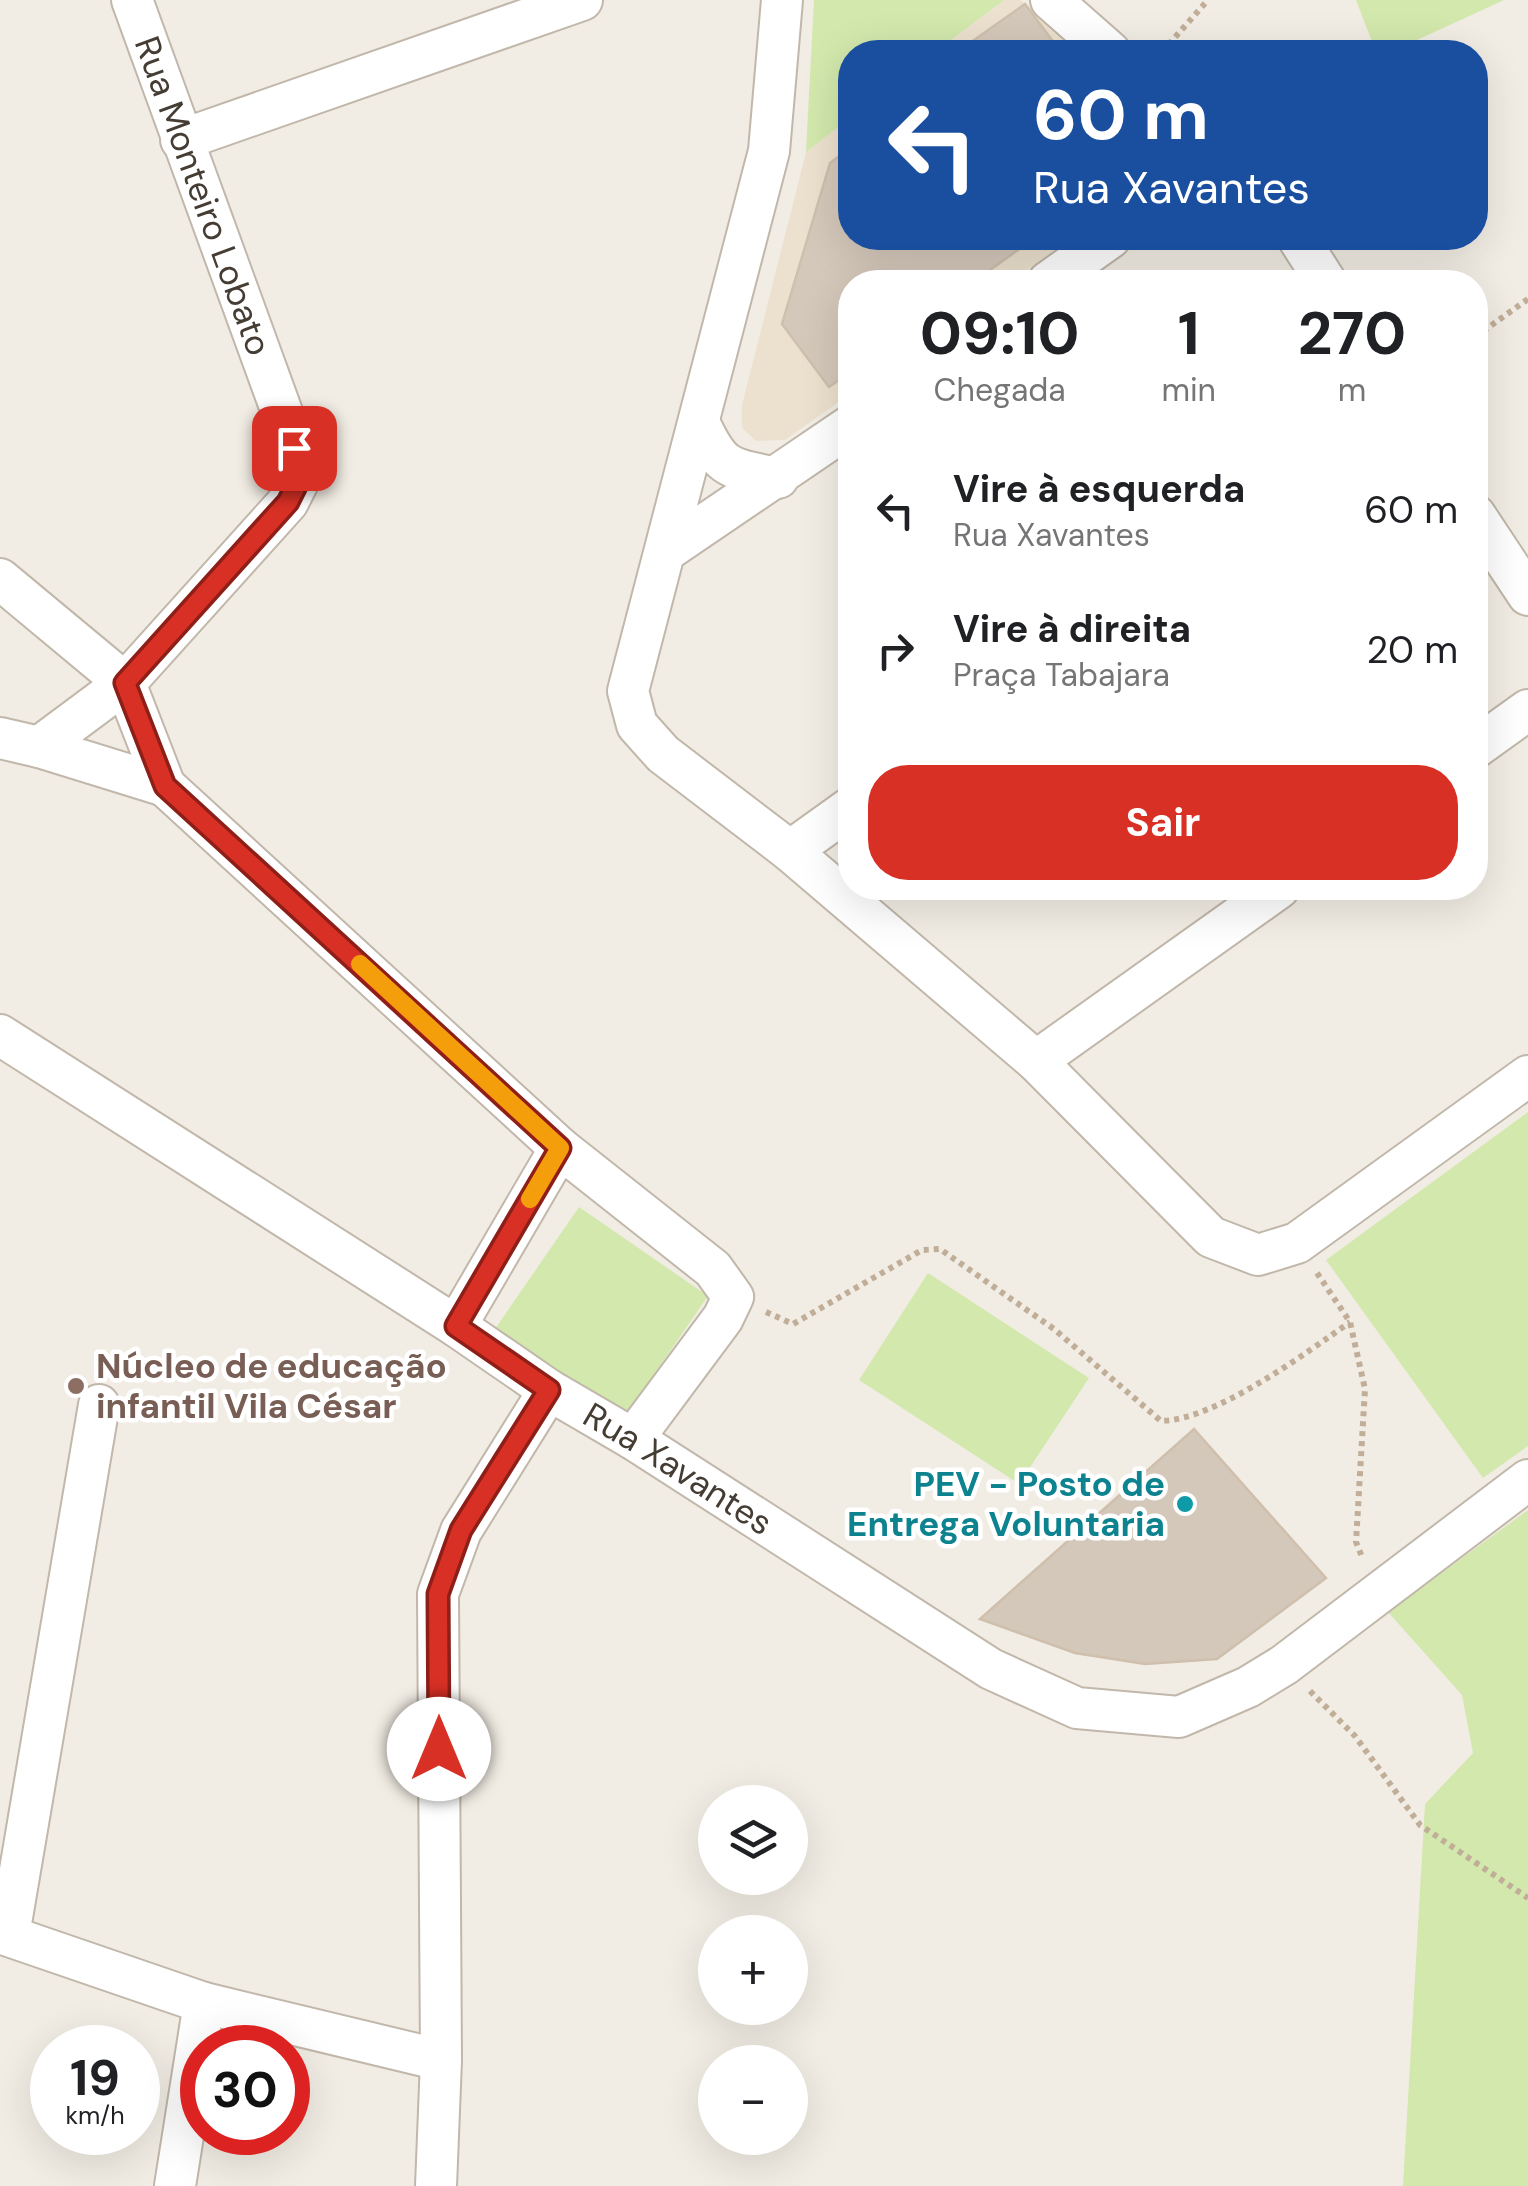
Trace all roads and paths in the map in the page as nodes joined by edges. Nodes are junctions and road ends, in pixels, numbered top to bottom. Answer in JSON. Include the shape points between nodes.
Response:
{"nodes":[{"id":1,"x":132,"y":0,"type":"edge"},
{"id":2,"x":582,"y":0,"type":"edge"},
{"id":3,"x":782,"y":0,"type":"edge"},
{"id":4,"x":1051,"y":0,"type":"edge"},
{"id":5,"x":1208,"y":0,"type":"edge"},
{"id":6,"x":1096,"y":40,"type":"edge"},
{"id":7,"x":1173,"y":40,"type":"edge"},
{"id":8,"x":181,"y":140,"type":"junction"},
{"id":9,"x":1093,"y":250,"type":"edge"},
{"id":10,"x":1065,"y":270,"type":"edge"},
{"id":11,"x":1528,"y":298,"type":"edge"},
{"id":12,"x":1488,"y":327,"type":"edge"},
{"id":13,"x":700,"y":422,"type":"junction"},
{"id":14,"x":838,"y":435,"type":"edge"},
{"id":15,"x":778,"y":478,"type":"junction"},
{"id":16,"x":1488,"y":535,"type":"edge"},
{"id":17,"x":666,"y":551,"type":"junction"},
{"id":18,"x":0,"y":579,"type":"edge"},
{"id":19,"x":1528,"y":595,"type":"edge"},
{"id":20,"x":125,"y":683,"type":"junction"},
{"id":21,"x":1528,"y":710,"type":"edge"},
{"id":22,"x":0,"y":738,"type":"edge"},
{"id":23,"x":1488,"y":739,"type":"edge"},
{"id":24,"x":40,"y":746,"type":"junction"},
{"id":25,"x":165,"y":786,"type":"junction"},
{"id":26,"x":838,"y":817,"type":"edge"},
{"id":27,"x":790,"y":851,"type":"junction"},
{"id":28,"x":838,"y":892,"type":"edge"},
{"id":29,"x":847,"y":900,"type":"edge"},
{"id":30,"x":1262,"y":900,"type":"edge"},
{"id":31,"x":0,"y":1035,"type":"edge"},
{"id":32,"x":1036,"y":1061,"type":"junction"},
{"id":33,"x":1528,"y":1076,"type":"edge"},
{"id":34,"x":560,"y":1148,"type":"junction"},
{"id":35,"x":1297,"y":1243,"type":"junction"},
{"id":36,"x":723,"y":1283,"type":"junction"},
{"id":37,"x":1350,"y":1322,"type":"junction"},
{"id":38,"x":456,"y":1326,"type":"junction"},
{"id":39,"x":549,"y":1390,"type":"junction"},
{"id":40,"x":99,"y":1405,"type":"dead end"},
{"id":41,"x":633,"y":1439,"type":"junction"},
{"id":42,"x":1528,"y":1480,"type":"edge"},
{"id":43,"x":1378,"y":1594,"type":"junction"},
{"id":44,"x":1284,"y":1665,"type":"junction"},
{"id":45,"x":1528,"y":1898,"type":"edge"},
{"id":46,"x":4,"y":1934,"type":"edge"},
{"id":47,"x":204,"y":2003,"type":"junction"},
{"id":48,"x":441,"y":2060,"type":"junction"},
{"id":49,"x":175,"y":2186,"type":"edge"},
{"id":50,"x":436,"y":2186,"type":"edge"}],
"edges":[{"from":1,"to":8,"type":"street","name":"Rua Monteiro Lobato"},
{"from":2,"to":8,"type":"street"},
{"from":3,"to":13,"type":"street","via":[[769,150]]},
{"from":4,"to":6,"type":"street"},
{"from":5,"to":7,"type":"path"},
{"from":8,"to":20,"type":"street","name":"Rua Monteiro Lobato","via":[[300,478],[288,502]]},
{"from":9,"to":10,"type":"street"},
{"from":11,"to":12,"type":"path"},
{"from":13,"to":15,"type":"street","via":[[714,454],[729,466]]},
{"from":13,"to":17,"type":"street"},
{"from":14,"to":15,"type":"street"},
{"from":15,"to":17,"type":"street"},
{"from":16,"to":19,"type":"street"},
{"from":17,"to":27,"type":"street","via":[[628,691],[637,726],[663,754]]},
{"from":18,"to":20,"type":"street"},
{"from":20,"to":24,"type":"street"},
{"from":20,"to":25,"type":"street"},
{"from":21,"to":23,"type":"street"},
{"from":22,"to":24,"type":"street"},
{"from":24,"to":25,"type":"street"},
{"from":25,"to":34,"type":"street"},
{"from":26,"to":27,"type":"street"},
{"from":27,"to":28,"type":"street"},
{"from":29,"to":32,"type":"street"},
{"from":30,"to":32,"type":"street"},
{"from":31,"to":38,"type":"street","name":"Rua Xavantes"},
{"from":32,"to":35,"type":"street","via":[[1212,1237],[1258,1254]]},
{"from":33,"to":35,"type":"street"},
{"from":34,"to":36,"type":"street"},
{"from":34,"to":38,"type":"street"},
{"from":35,"to":37,"type":"path"},
{"from":36,"to":37,"type":"path","via":[[793,1324],[922,1250],[940,1249],[1054,1329],[1161,1422],[1183,1421],[1284,1369]]},
{"from":36,"to":41,"type":"street","via":[[723,1318]]},
{"from":37,"to":43,"type":"path","via":[[1365,1389],[1356,1542]]},
{"from":38,"to":39,"type":"street","name":"Rua Xavantes"},
{"from":39,"to":41,"type":"street","name":"Rua Xavantes"},
{"from":39,"to":48,"type":"street","via":[[461,1530],[438,1594]]},
{"from":40,"to":46,"type":"street"},
{"from":41,"to":44,"type":"street","name":"Rua Xavantes","via":[[991,1669],[1077,1708],[1179,1717]]},
{"from":42,"to":43,"type":"street","name":"Rua Xavantes"},
{"from":43,"to":44,"type":"street","name":"Rua Xavantes"},
{"from":44,"to":45,"type":"path","via":[[1354,1736],[1420,1825]]},
{"from":46,"to":47,"type":"street"},
{"from":47,"to":48,"type":"street"},
{"from":47,"to":49,"type":"street"},
{"from":48,"to":50,"type":"street"}]}
